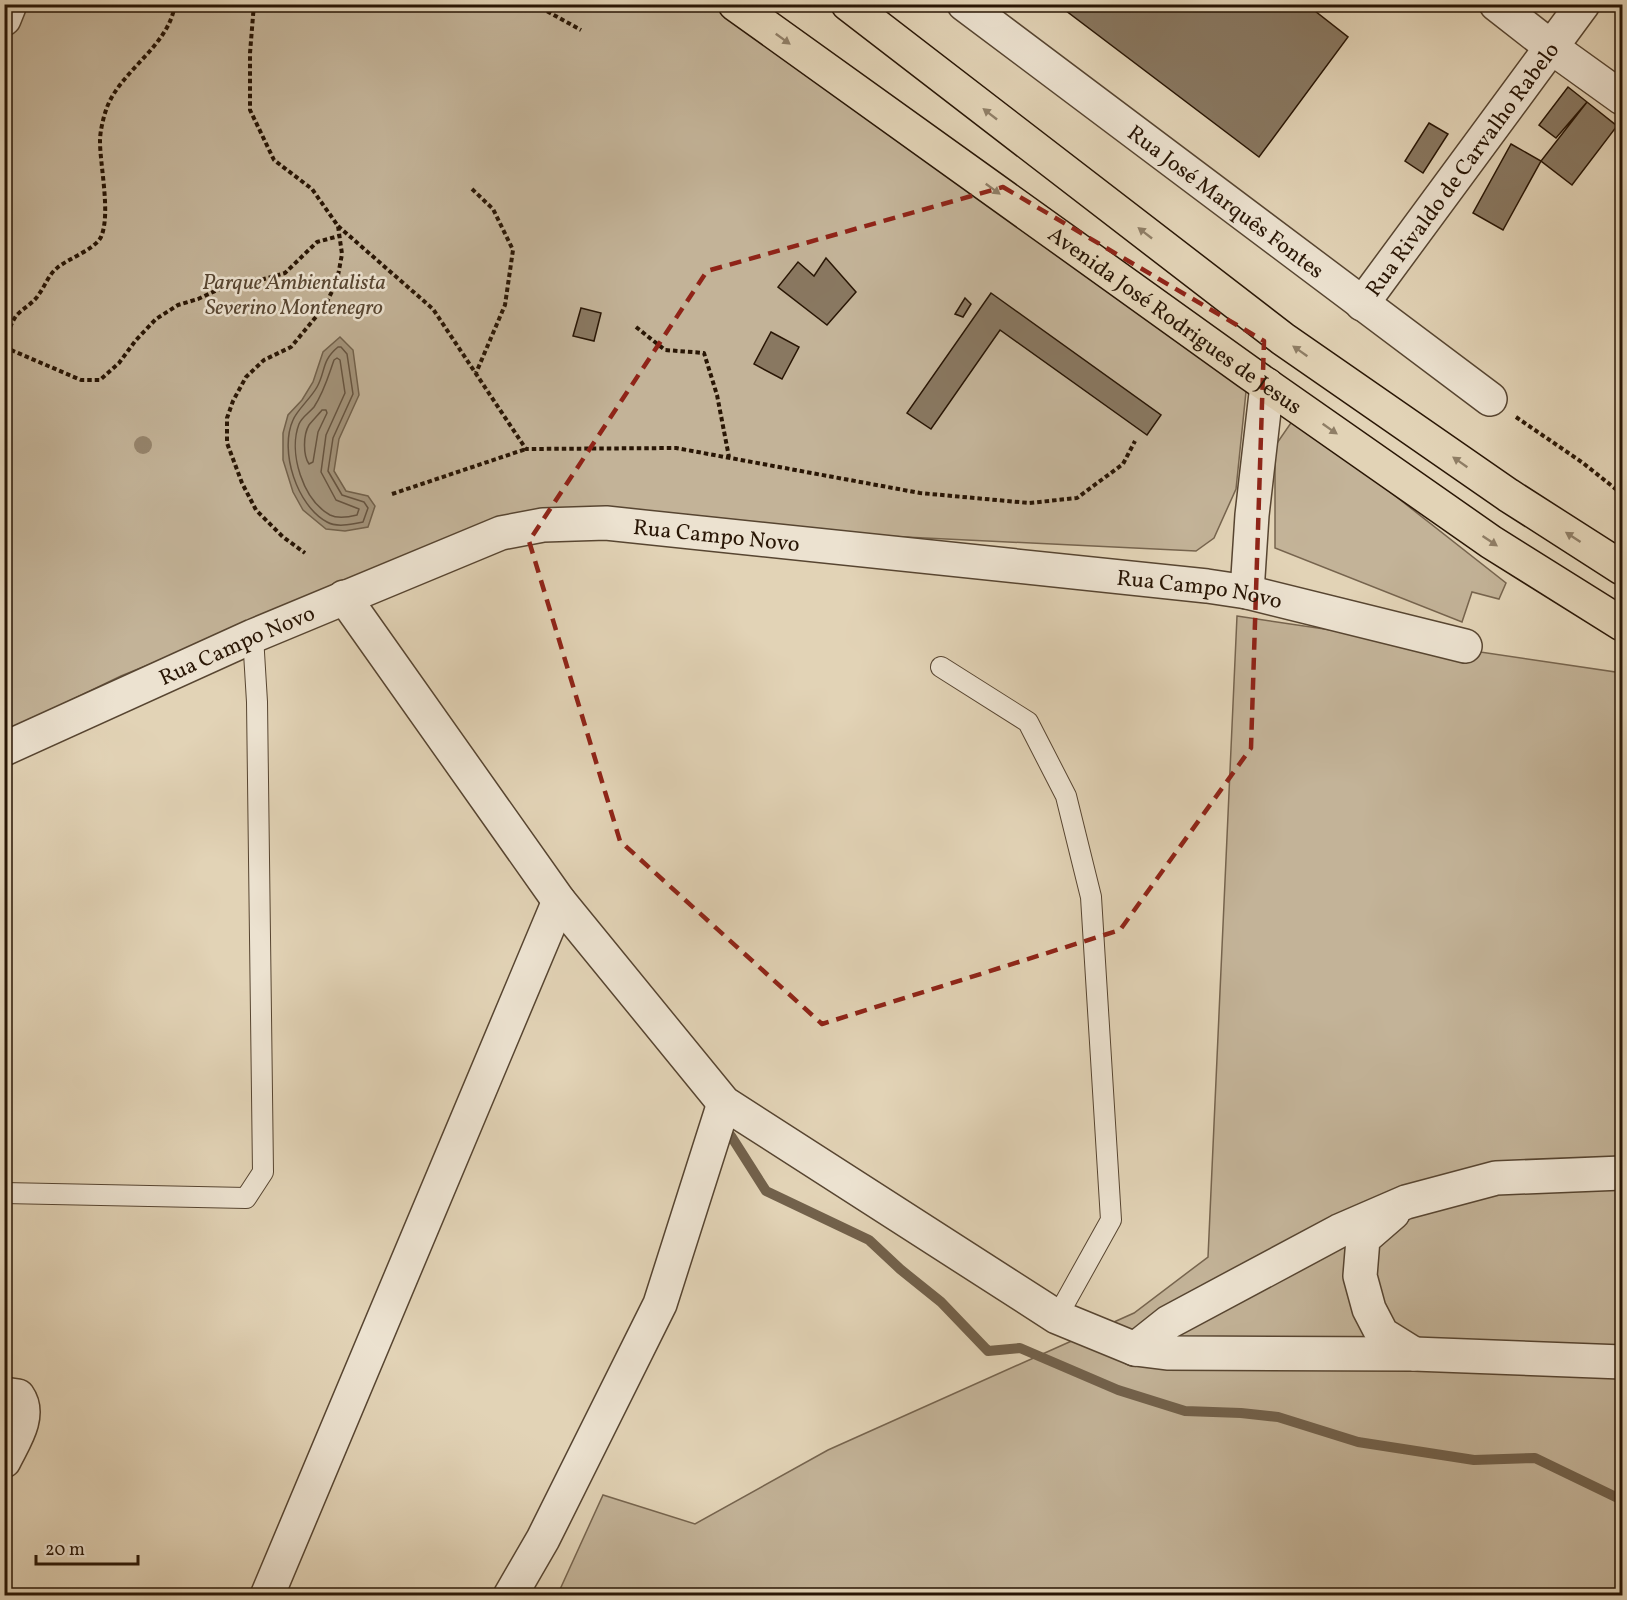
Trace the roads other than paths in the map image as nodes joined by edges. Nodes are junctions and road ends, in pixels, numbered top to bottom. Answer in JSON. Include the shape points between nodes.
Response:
{"nodes":[{"id":1,"x":10,"y":4,"type":"edge"},
{"id":2,"x":735,"y":4,"type":"edge"},
{"id":3,"x":848,"y":4,"type":"edge"},
{"id":4,"x":964,"y":4,"type":"edge"},
{"id":5,"x":1496,"y":4,"type":"edge"},
{"id":6,"x":1583,"y":4,"type":"edge"},
{"id":7,"x":4,"y":19,"type":"edge"},
{"id":8,"x":1551,"y":47,"type":"junction"},
{"id":9,"x":1623,"y":98,"type":"edge"},
{"id":10,"x":1362,"y":304,"type":"junction"},
{"id":11,"x":1267,"y":385,"type":"junction"},
{"id":12,"x":1490,"y":399,"type":"road end"},
{"id":13,"x":1623,"y":568,"type":"edge"},
{"id":14,"x":1246,"y":592,"type":"junction"},
{"id":15,"x":344,"y":597,"type":"junction"},
{"id":16,"x":1623,"y":624,"type":"edge"},
{"id":17,"x":253,"y":636,"type":"junction"},
{"id":18,"x":1465,"y":646,"type":"dead end"},
{"id":19,"x":941,"y":667,"type":"dead end"},
{"id":20,"x":4,"y":749,"type":"edge"},
{"id":21,"x":559,"y":901,"type":"junction"},
{"id":22,"x":724,"y":1103,"type":"junction"},
{"id":23,"x":1623,"y":1173,"type":"edge"},
{"id":24,"x":4,"y":1193,"type":"edge"},
{"id":25,"x":1406,"y":1202,"type":"junction"},
{"id":26,"x":1057,"y":1317,"type":"junction"},
{"id":27,"x":1135,"y":1349,"type":"junction"},
{"id":28,"x":1414,"y":1354,"type":"junction"},
{"id":29,"x":1623,"y":1362,"type":"edge"},
{"id":30,"x":4,"y":1394,"type":"edge"},
{"id":31,"x":4,"y":1461,"type":"edge"},
{"id":32,"x":267,"y":1596,"type":"edge"},
{"id":33,"x":510,"y":1596,"type":"edge"}],
"edges":[{"from":1,"to":7,"type":"street"},
{"from":2,"to":11,"type":"main road","name":"Avenida José Rodrigues de Jesus","one_way":true},
{"from":13,"to":3,"type":"main road","name":"Avenida José Rodrigues de Jesus","one_way":true,"via":[[1508,495],[1283,339]]},
{"from":4,"to":10,"type":"street","name":"Rua José Marquês Fontes"},
{"from":5,"to":8,"type":"street"},
{"from":6,"to":8,"type":"street","name":"Rua Rivaldo de Carvalho Rabelo"},
{"from":8,"to":9,"type":"street"},
{"from":8,"to":10,"type":"street","name":"Rua Rivaldo de Carvalho Rabelo"},
{"from":10,"to":12,"type":"street","name":"Rua José Marquês Fontes"},
{"from":11,"to":14,"type":"street"},
{"from":11,"to":16,"type":"main road","name":"Avenida José Rodrigues de Jesus","one_way":true,"via":[[1491,542]]},
{"from":14,"to":15,"type":"street","name":"Rua Campo Novo","via":[[606,523],[543,525],[501,533]]},
{"from":14,"to":18,"type":"street","name":"Rua Campo Novo"},
{"from":15,"to":17,"type":"street","name":"Rua Campo Novo"},
{"from":15,"to":21,"type":"street"},
{"from":17,"to":20,"type":"street","name":"Rua Campo Novo"},
{"from":17,"to":24,"type":"lane","via":[[263,1172],[246,1198]]},
{"from":19,"to":26,"type":"lane","via":[[1028,722],[1066,796],[1091,897],[1111,1220]]},
{"from":21,"to":22,"type":"street"},
{"from":21,"to":32,"type":"street"},
{"from":22,"to":26,"type":"street"},
{"from":22,"to":33,"type":"street","via":[[660,1304],[543,1539]]},
{"from":23,"to":25,"type":"street","via":[[1496,1178]]},
{"from":25,"to":27,"type":"street","via":[[1339,1231],[1199,1306]]},
{"from":25,"to":28,"type":"street","via":[[1363,1239],[1360,1276],[1369,1309],[1382,1334]]},
{"from":26,"to":27,"type":"street"},
{"from":27,"to":28,"type":"street","via":[[1167,1353]]},
{"from":28,"to":29,"type":"street"},
{"from":30,"to":31,"type":"street","via":[[18,1396],[24,1411]]}]}
